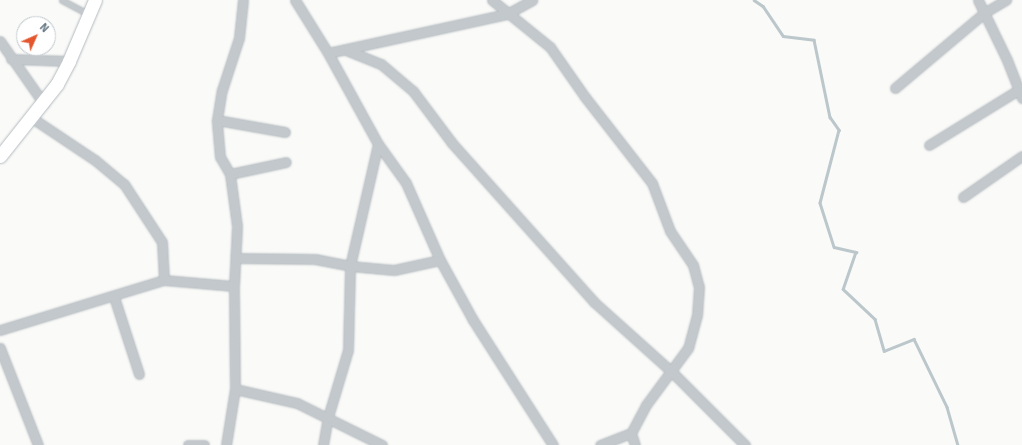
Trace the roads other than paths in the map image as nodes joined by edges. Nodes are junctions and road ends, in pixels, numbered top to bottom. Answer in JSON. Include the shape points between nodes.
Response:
{"nodes":[{"id":1,"x":62,"y":0,"type":"edge"},
{"id":2,"x":95,"y":0,"type":"edge"},
{"id":3,"x":243,"y":0,"type":"edge"},
{"id":4,"x":295,"y":0,"type":"edge"},
{"id":5,"x":492,"y":0,"type":"edge"},
{"id":6,"x":532,"y":0,"type":"edge"},
{"id":7,"x":978,"y":0,"type":"edge"},
{"id":8,"x":1006,"y":0,"type":"edge"},
{"id":9,"x":984,"y":13,"type":"junction"},
{"id":10,"x":90,"y":14,"type":"junction"},
{"id":11,"x":507,"y":14,"type":"junction"},
{"id":12,"x":0,"y":41,"type":"edge"},
{"id":13,"x":346,"y":50,"type":"junction"},
{"id":14,"x":328,"y":53,"type":"junction"},
{"id":15,"x":11,"y":59,"type":"junction"},
{"id":16,"x":69,"y":62,"type":"junction"},
{"id":17,"x":895,"y":88,"type":"dead end"},
{"id":18,"x":1020,"y":94,"type":"edge"},
{"id":19,"x":44,"y":104,"type":"junction"},
{"id":20,"x":32,"y":118,"type":"junction"},
{"id":21,"x":217,"y":120,"type":"junction"},
{"id":22,"x":285,"y":132,"type":"dead end"},
{"id":23,"x":378,"y":144,"type":"junction"},
{"id":24,"x":929,"y":145,"type":"dead end"},
{"id":25,"x":0,"y":156,"type":"edge"},
{"id":26,"x":1022,"y":156,"type":"edge"},
{"id":27,"x":286,"y":162,"type":"dead end"},
{"id":28,"x":230,"y":174,"type":"junction"},
{"id":29,"x":963,"y":197,"type":"dead end"},
{"id":30,"x":237,"y":258,"type":"junction"},
{"id":31,"x":440,"y":260,"type":"junction"},
{"id":32,"x":350,"y":266,"type":"junction"},
{"id":33,"x":164,"y":280,"type":"junction"},
{"id":34,"x":234,"y":286,"type":"junction"},
{"id":35,"x":114,"y":297,"type":"junction"},
{"id":36,"x":0,"y":330,"type":"edge"},
{"id":37,"x":0,"y":348,"type":"edge"},
{"id":38,"x":670,"y":371,"type":"junction"},
{"id":39,"x":139,"y":374,"type":"dead end"},
{"id":40,"x":235,"y":390,"type":"junction"},
{"id":41,"x":328,"y":417,"type":"junction"},
{"id":42,"x":631,"y":433,"type":"junction"},
{"id":43,"x":38,"y":445,"type":"edge"},
{"id":44,"x":188,"y":445,"type":"edge"},
{"id":45,"x":204,"y":445,"type":"edge"},
{"id":46,"x":226,"y":445,"type":"edge"},
{"id":47,"x":323,"y":445,"type":"edge"},
{"id":48,"x":382,"y":445,"type":"edge"},
{"id":49,"x":553,"y":445,"type":"edge"},
{"id":50,"x":600,"y":445,"type":"edge"},
{"id":51,"x":635,"y":445,"type":"edge"},
{"id":52,"x":745,"y":445,"type":"edge"}],
"edges":[{"from":1,"to":10,"type":"lane"},
{"from":2,"to":10,"type":"main road"},
{"from":3,"to":21,"type":"street","via":[[239,38],[222,90]]},
{"from":4,"to":14,"type":"street"},
{"from":5,"to":11,"type":"street"},
{"from":6,"to":11,"type":"street"},
{"from":7,"to":9,"type":"street"},
{"from":8,"to":9,"type":"street"},
{"from":9,"to":17,"type":"street"},
{"from":9,"to":18,"type":"street"},
{"from":10,"to":16,"type":"main road"},
{"from":11,"to":13,"type":"street"},
{"from":11,"to":38,"type":"street","via":[[550,47],[652,183],[670,231],[693,265],[700,287],[697,314],[688,348]]},
{"from":12,"to":15,"type":"street"},
{"from":13,"to":14,"type":"street"},
{"from":13,"to":38,"type":"street","via":[[381,64],[413,92],[452,143],[594,302]]},
{"from":14,"to":23,"type":"street"},
{"from":15,"to":16,"type":"street"},
{"from":15,"to":19,"type":"street"},
{"from":16,"to":19,"type":"main road"},
{"from":18,"to":24,"type":"street"},
{"from":19,"to":20,"type":"main road"},
{"from":20,"to":25,"type":"main road"},
{"from":20,"to":33,"type":"street","via":[[95,160],[124,184],[162,242]]},
{"from":21,"to":22,"type":"street"},
{"from":21,"to":28,"type":"street","via":[[220,157]]},
{"from":23,"to":31,"type":"street","via":[[406,184]]},
{"from":23,"to":32,"type":"street"},
{"from":26,"to":29,"type":"street"},
{"from":27,"to":28,"type":"street"},
{"from":28,"to":30,"type":"street","via":[[237,226]]},
{"from":30,"to":32,"type":"street","via":[[315,259]]},
{"from":30,"to":34,"type":"street"},
{"from":31,"to":32,"type":"street","via":[[394,270]]},
{"from":31,"to":49,"type":"street","via":[[473,320]]},
{"from":32,"to":41,"type":"street","via":[[348,350]]},
{"from":33,"to":34,"type":"street"},
{"from":33,"to":35,"type":"street"},
{"from":34,"to":40,"type":"street"},
{"from":35,"to":36,"type":"street"},
{"from":35,"to":39,"type":"street"},
{"from":37,"to":43,"type":"street"},
{"from":38,"to":42,"type":"street","via":[[646,405]]},
{"from":38,"to":52,"type":"street"},
{"from":40,"to":41,"type":"street","via":[[297,403]]},
{"from":40,"to":46,"type":"street"},
{"from":41,"to":47,"type":"street"},
{"from":41,"to":48,"type":"street"},
{"from":42,"to":50,"type":"street"},
{"from":42,"to":51,"type":"street"},
{"from":44,"to":45,"type":"street"}]}
